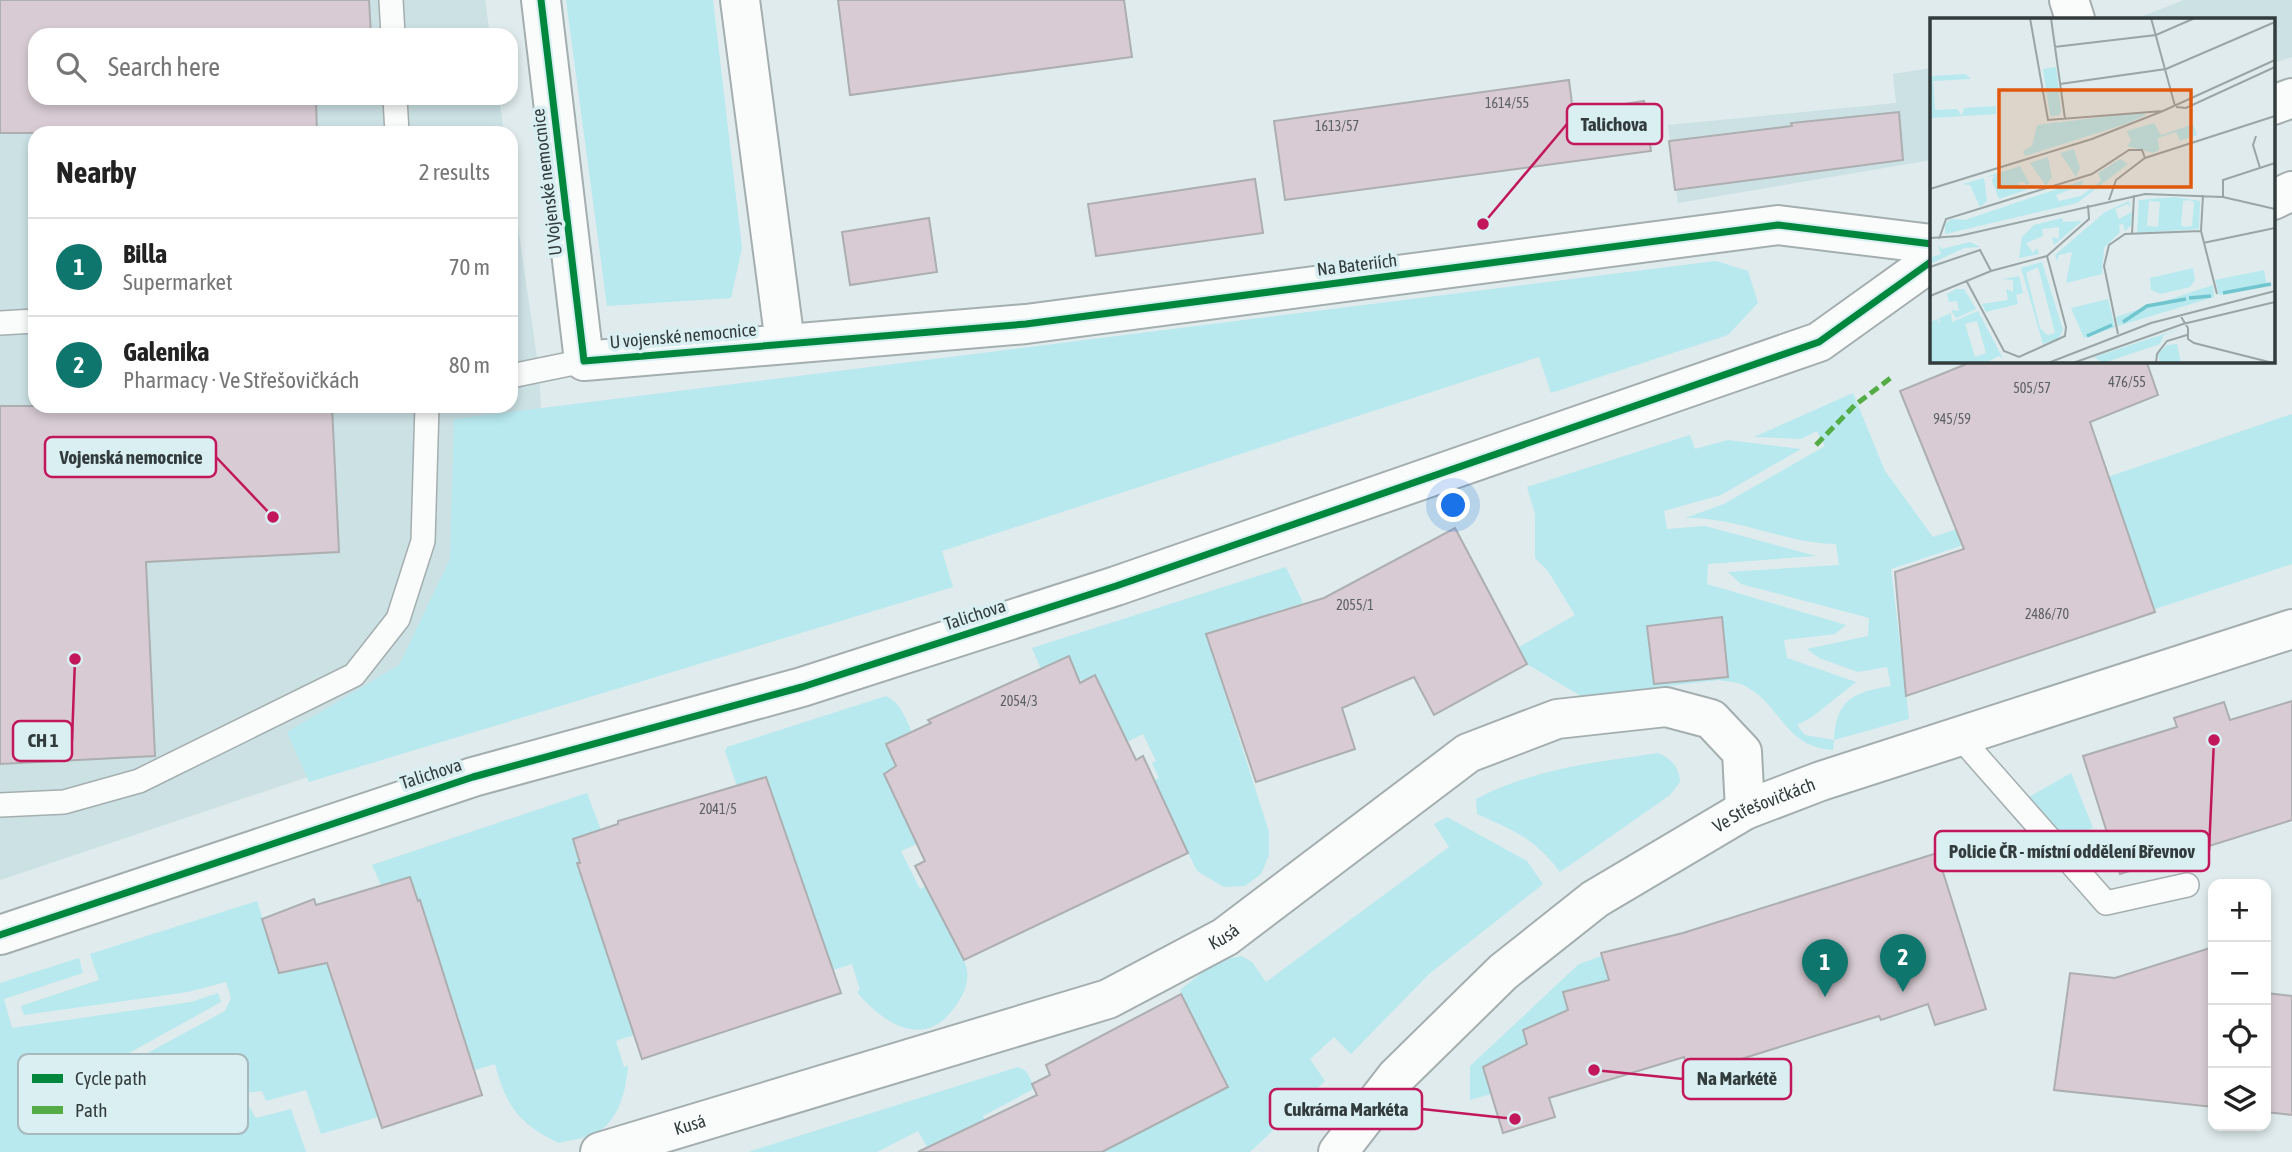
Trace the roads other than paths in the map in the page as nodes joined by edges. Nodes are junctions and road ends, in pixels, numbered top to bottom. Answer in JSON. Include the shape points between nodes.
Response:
{"nodes":[{"id":1,"x":391,"y":0,"type":"edge"},
{"id":2,"x":541,"y":0,"type":"edge"},
{"id":3,"x":740,"y":0,"type":"edge"},
{"id":4,"x":2069,"y":0,"type":"edge"},
{"id":5,"x":2075,"y":18,"type":"edge"},
{"id":6,"x":393,"y":28,"type":"edge"},
{"id":7,"x":2292,"y":98,"type":"edge"},
{"id":8,"x":395,"y":105,"type":"edge"},
{"id":9,"x":2274,"y":105,"type":"edge"},
{"id":10,"x":397,"y":126,"type":"edge"},
{"id":11,"x":2292,"y":191,"type":"edge"},
{"id":12,"x":2274,"y":200,"type":"edge"},
{"id":13,"x":1930,"y":244,"type":"edge"},
{"id":14,"x":1930,"y":262,"type":"edge"},
{"id":15,"x":28,"y":321,"type":"edge"},
{"id":16,"x":0,"y":323,"type":"edge"},
{"id":17,"x":785,"y":343,"type":"junction"},
{"id":18,"x":584,"y":360,"type":"junction"},
{"id":19,"x":518,"y":374,"type":"edge"},
{"id":20,"x":427,"y":413,"type":"edge"},
{"id":21,"x":2292,"y":629,"type":"edge"},
{"id":22,"x":1959,"y":736,"type":"junction"},
{"id":23,"x":0,"y":805,"type":"edge"},
{"id":24,"x":1745,"y":810,"type":"junction"},
{"id":25,"x":2187,"y":885,"type":"dead end"},
{"id":26,"x":0,"y":935,"type":"edge"},
{"id":27,"x":600,"y":1152,"type":"edge"},
{"id":28,"x":1338,"y":1152,"type":"edge"}],
"edges":[{"from":1,"to":6,"type":"lane"},
{"from":2,"to":18,"type":"street","name":"U Vojenské nemocnice"},
{"from":3,"to":17,"type":"street","name":"U Vojenské nemocnice"},
{"from":4,"to":5,"type":"street"},
{"from":7,"to":9,"type":"street"},
{"from":8,"to":10,"type":"lane"},
{"from":11,"to":12,"type":"street"},
{"from":13,"to":17,"type":"street","name":"Na Bateriích","via":[[1778,225],[1026,324]]},
{"from":14,"to":26,"type":"street","name":"Talichova","via":[[1819,342],[1115,586],[802,687],[473,777]]},
{"from":15,"to":16,"type":"lane"},
{"from":17,"to":18,"type":"street","name":"U vojenské nemocnice"},
{"from":18,"to":19,"type":"lane"},
{"from":20,"to":23,"type":"lane","via":[[423,541],[398,619],[354,675],[139,781],[64,802]]},
{"from":21,"to":22,"type":"street","name":"Ve Střešovičkách"},
{"from":22,"to":24,"type":"street","name":"Ve Střešovičkách"},
{"from":22,"to":25,"type":"lane","via":[[2106,903]]},
{"from":24,"to":27,"type":"street","name":"Kusá","via":[[1742,752],[1711,719],[1666,707],[1557,719],[1468,753],[1225,937],[1108,999]]},
{"from":24,"to":28,"type":"street","name":"Ve Střešovičkách","via":[[1595,899],[1503,972],[1396,1077]]}]}
